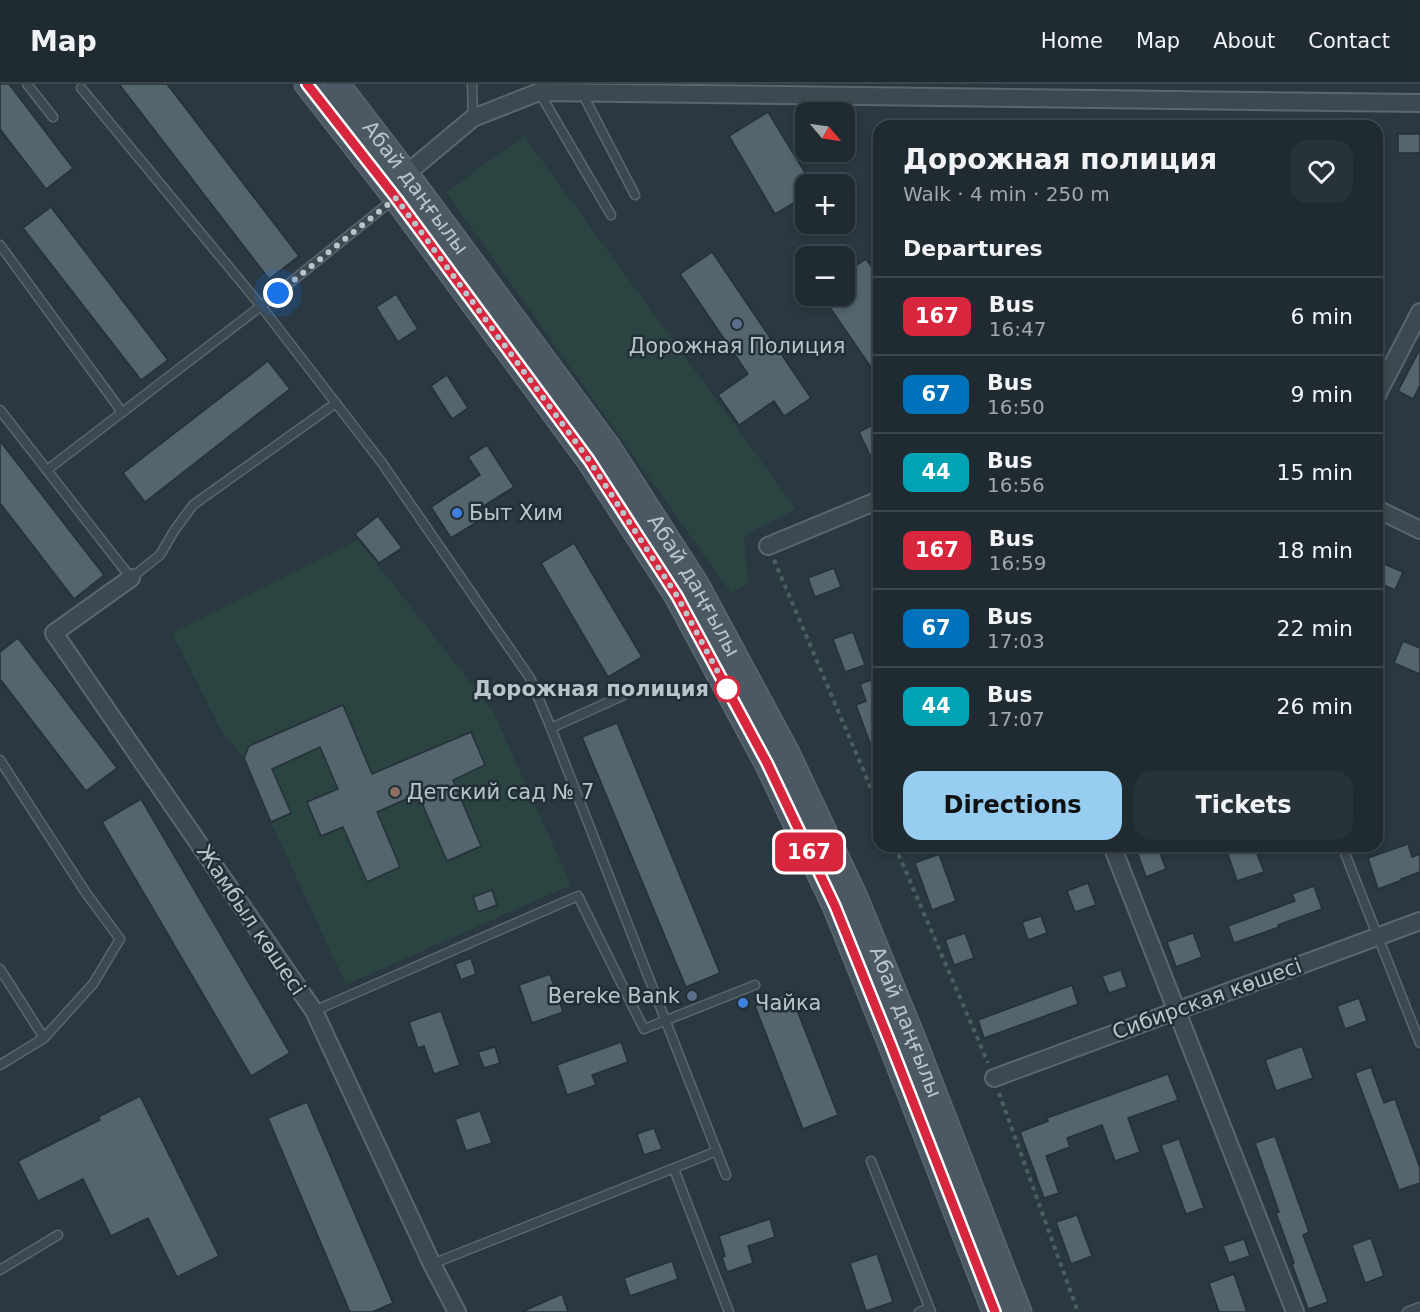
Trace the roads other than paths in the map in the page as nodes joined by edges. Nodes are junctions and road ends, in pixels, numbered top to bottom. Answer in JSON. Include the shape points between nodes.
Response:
{"nodes":[{"id":1,"x":27,"y":84,"type":"edge"},
{"id":2,"x":307,"y":84,"type":"edge"},
{"id":3,"x":337,"y":84,"type":"edge"},
{"id":4,"x":472,"y":84,"type":"edge"},
{"id":5,"x":81,"y":88,"type":"dead end"},
{"id":6,"x":539,"y":92,"type":"junction"},
{"id":7,"x":582,"y":93,"type":"junction"},
{"id":8,"x":1420,"y":104,"type":"edge"},
{"id":9,"x":53,"y":117,"type":"dead end"},
{"id":10,"x":473,"y":118,"type":"junction"},
{"id":11,"x":406,"y":174,"type":"junction"},
{"id":12,"x":635,"y":195,"type":"dead end"},
{"id":13,"x":396,"y":198,"type":"junction"},
{"id":14,"x":611,"y":215,"type":"dead end"},
{"id":15,"x":0,"y":245,"type":"edge"},
{"id":16,"x":261,"y":306,"type":"junction"},
{"id":17,"x":1420,"y":312,"type":"edge"},
{"id":18,"x":1383,"y":383,"type":"edge"},
{"id":19,"x":336,"y":403,"type":"junction"},
{"id":20,"x":0,"y":410,"type":"edge"},
{"id":21,"x":122,"y":412,"type":"junction"},
{"id":22,"x":47,"y":470,"type":"junction"},
{"id":23,"x":873,"y":502,"type":"edge"},
{"id":24,"x":1383,"y":512,"type":"edge"},
{"id":25,"x":1420,"y":530,"type":"edge"},
{"id":26,"x":768,"y":546,"type":"road end"},
{"id":27,"x":131,"y":578,"type":"junction"},
{"id":28,"x":622,"y":696,"type":"dead end"},
{"id":29,"x":551,"y":728,"type":"junction"},
{"id":30,"x":0,"y":760,"type":"edge"},
{"id":31,"x":1114,"y":852,"type":"edge"},
{"id":32,"x":1344,"y":852,"type":"edge"},
{"id":33,"x":1420,"y":921,"type":"edge"},
{"id":34,"x":1378,"y":936,"type":"junction"},
{"id":35,"x":0,"y":969,"type":"edge"},
{"id":36,"x":755,"y":986,"type":"dead end"},
{"id":37,"x":314,"y":1011,"type":"junction"},
{"id":38,"x":1176,"y":1011,"type":"junction"},
{"id":39,"x":665,"y":1020,"type":"junction"},
{"id":40,"x":44,"y":1038,"type":"junction"},
{"id":41,"x":1420,"y":1043,"type":"edge"},
{"id":42,"x":0,"y":1065,"type":"edge"},
{"id":43,"x":994,"y":1078,"type":"dead end"},
{"id":44,"x":717,"y":1151,"type":"junction"},
{"id":45,"x":871,"y":1161,"type":"dead end"},
{"id":46,"x":674,"y":1169,"type":"junction"},
{"id":47,"x":726,"y":1175,"type":"dead end"},
{"id":48,"x":58,"y":1234,"type":"dead end"},
{"id":49,"x":432,"y":1264,"type":"junction"},
{"id":50,"x":0,"y":1270,"type":"edge"},
{"id":51,"x":1420,"y":1307,"type":"edge"},
{"id":52,"x":930,"y":1310,"type":"edge"},
{"id":53,"x":457,"y":1312,"type":"edge"},
{"id":54,"x":729,"y":1312,"type":"edge"},
{"id":55,"x":919,"y":1312,"type":"edge"},
{"id":56,"x":995,"y":1312,"type":"edge"},
{"id":57,"x":1019,"y":1312,"type":"edge"},
{"id":58,"x":1294,"y":1312,"type":"edge"},
{"id":59,"x":1407,"y":1312,"type":"edge"}],
"edges":[{"from":1,"to":9,"type":"lane"},
{"from":2,"to":13,"type":"main road","name":"Абай даңғылы"},
{"from":3,"to":11,"type":"main road","name":"Абай даңғылы"},
{"from":4,"to":10,"type":"lane"},
{"from":5,"to":16,"type":"lane"},
{"from":6,"to":7,"type":"street"},
{"from":6,"to":10,"type":"street"},
{"from":6,"to":14,"type":"lane"},
{"from":7,"to":8,"type":"street"},
{"from":7,"to":12,"type":"lane"},
{"from":10,"to":11,"type":"street"},
{"from":11,"to":13,"type":"street"},
{"from":11,"to":57,"type":"main road","name":"Абай даңғылы","via":[[608,447],[696,584],[787,753],[855,897]]},
{"from":13,"to":16,"type":"lane"},
{"from":13,"to":56,"type":"main road","name":"Абай даңғылы","via":[[589,460],[677,596],[767,763],[835,906]]},
{"from":15,"to":21,"type":"lane"},
{"from":16,"to":19,"type":"lane"},
{"from":16,"to":21,"type":"lane"},
{"from":17,"to":18,"type":"street"},
{"from":19,"to":27,"type":"lane","via":[[193,506],[160,555]]},
{"from":19,"to":29,"type":"lane","via":[[382,463],[530,678]]},
{"from":20,"to":22,"type":"lane"},
{"from":21,"to":22,"type":"lane"},
{"from":22,"to":27,"type":"lane"},
{"from":23,"to":26,"type":"street"},
{"from":24,"to":25,"type":"street"},
{"from":27,"to":37,"type":"street","name":"Жамбыл көшесі","via":[[54,633]]},
{"from":28,"to":29,"type":"lane"},
{"from":29,"to":39,"type":"lane"},
{"from":30,"to":40,"type":"lane","via":[[120,939],[93,984]]},
{"from":31,"to":38,"type":"street"},
{"from":32,"to":34,"type":"lane"},
{"from":33,"to":34,"type":"street","name":"Сибирская көшесі"},
{"from":34,"to":38,"type":"street","name":"Сибирская көшесі"},
{"from":34,"to":41,"type":"lane"},
{"from":35,"to":40,"type":"lane"},
{"from":36,"to":39,"type":"lane"},
{"from":37,"to":39,"type":"lane","via":[[578,896],[644,1029]]},
{"from":37,"to":49,"type":"street","name":"Жамбыл көшесі"},
{"from":38,"to":43,"type":"street","name":"Сибирская көшесі"},
{"from":38,"to":58,"type":"street"},
{"from":39,"to":44,"type":"lane"},
{"from":40,"to":42,"type":"lane"},
{"from":44,"to":46,"type":"lane"},
{"from":44,"to":47,"type":"lane"},
{"from":45,"to":52,"type":"lane"},
{"from":46,"to":49,"type":"lane"},
{"from":46,"to":54,"type":"lane"},
{"from":48,"to":50,"type":"lane"},
{"from":49,"to":53,"type":"street","name":"Жамбыл көшесі"},
{"from":51,"to":59,"type":"lane"},
{"from":52,"to":55,"type":"lane"}]}
